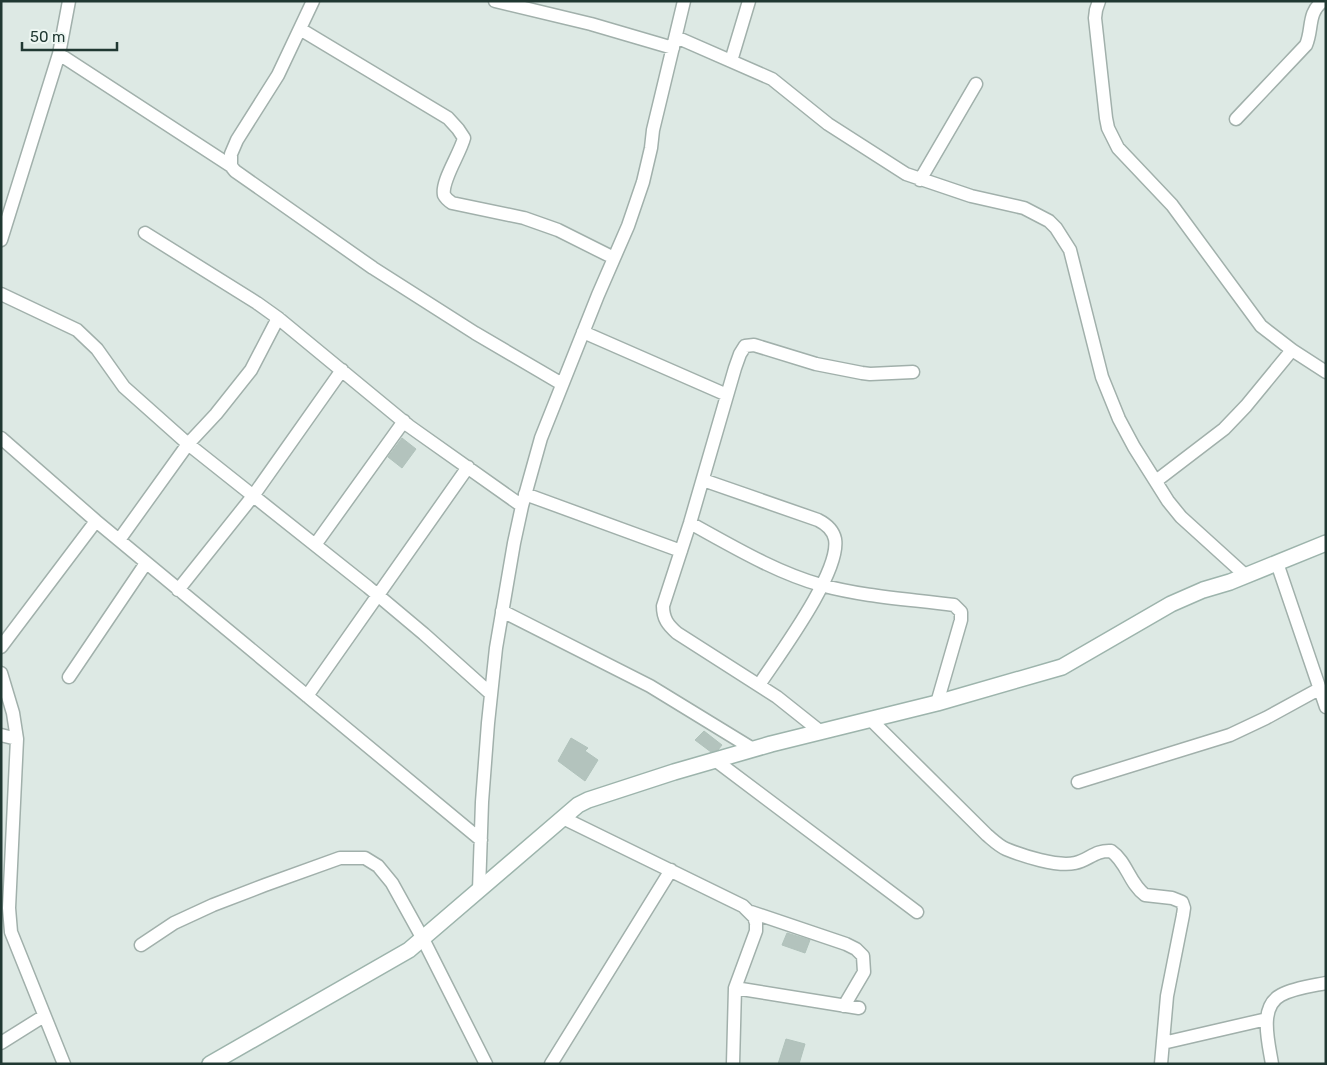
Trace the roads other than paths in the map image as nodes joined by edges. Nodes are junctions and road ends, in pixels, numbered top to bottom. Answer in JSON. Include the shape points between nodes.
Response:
{"nodes":[{"id":1,"x":69,"y":1,"type":"edge"},
{"id":2,"x":312,"y":1,"type":"edge"},
{"id":3,"x":495,"y":1,"type":"edge"},
{"id":4,"x":684,"y":1,"type":"edge"},
{"id":5,"x":749,"y":1,"type":"edge"},
{"id":6,"x":1099,"y":1,"type":"edge"},
{"id":7,"x":1323,"y":1,"type":"edge"},
{"id":8,"x":300,"y":29,"type":"junction"},
{"id":9,"x":674,"y":43,"type":"junction"},
{"id":10,"x":59,"y":54,"type":"junction"},
{"id":11,"x":731,"y":61,"type":"junction"},
{"id":12,"x":976,"y":84,"type":"dead end"},
{"id":13,"x":1236,"y":118,"type":"dead end"},
{"id":14,"x":231,"y":166,"type":"junction"},
{"id":15,"x":920,"y":180,"type":"junction"},
{"id":16,"x":146,"y":234,"type":"dead end"},
{"id":17,"x":1,"y":240,"type":"edge"},
{"id":18,"x":614,"y":258,"type":"junction"},
{"id":19,"x":1,"y":294,"type":"edge"},
{"id":20,"x":278,"y":318,"type":"junction"},
{"id":21,"x":583,"y":332,"type":"junction"},
{"id":22,"x":1292,"y":350,"type":"junction"},
{"id":23,"x":342,"y":370,"type":"junction"},
{"id":24,"x":913,"y":372,"type":"dead end"},
{"id":25,"x":1326,"y":372,"type":"edge"},
{"id":26,"x":562,"y":384,"type":"junction"},
{"id":27,"x":727,"y":395,"type":"junction"},
{"id":28,"x":404,"y":421,"type":"junction"},
{"id":29,"x":1,"y":438,"type":"edge"},
{"id":30,"x":188,"y":444,"type":"junction"},
{"id":31,"x":468,"y":467,"type":"junction"},
{"id":32,"x":703,"y":480,"type":"junction"},
{"id":33,"x":1156,"y":481,"type":"junction"},
{"id":34,"x":252,"y":496,"type":"junction"},
{"id":35,"x":524,"y":500,"type":"junction"},
{"id":36,"x":96,"y":521,"type":"junction"},
{"id":37,"x":690,"y":523,"type":"junction"},
{"id":38,"x":118,"y":540,"type":"junction"},
{"id":39,"x":1326,"y":543,"type":"edge"},
{"id":40,"x":315,"y":545,"type":"junction"},
{"id":41,"x":681,"y":551,"type":"junction"},
{"id":42,"x":146,"y":563,"type":"junction"},
{"id":43,"x":1277,"y":563,"type":"junction"},
{"id":44,"x":1245,"y":576,"type":"junction"},
{"id":45,"x":823,"y":586,"type":"junction"},
{"id":46,"x":178,"y":590,"type":"junction"},
{"id":47,"x":378,"y":595,"type":"junction"},
{"id":48,"x":502,"y":611,"type":"junction"},
{"id":49,"x":1,"y":648,"type":"edge"},
{"id":50,"x":1,"y":673,"type":"edge"},
{"id":51,"x":69,"y":677,"type":"dead end"},
{"id":52,"x":759,"y":685,"type":"junction"},
{"id":53,"x":1319,"y":689,"type":"junction"},
{"id":54,"x":491,"y":694,"type":"junction"},
{"id":55,"x":307,"y":696,"type":"junction"},
{"id":56,"x":937,"y":703,"type":"junction"},
{"id":57,"x":1326,"y":706,"type":"edge"},
{"id":58,"x":871,"y":720,"type":"junction"},
{"id":59,"x":821,"y":732,"type":"junction"},
{"id":60,"x":1,"y":735,"type":"edge"},
{"id":61,"x":16,"y":739,"type":"junction"},
{"id":62,"x":753,"y":749,"type":"junction"},
{"id":63,"x":715,"y":760,"type":"junction"},
{"id":64,"x":1078,"y":782,"type":"dead end"},
{"id":65,"x":563,"y":818,"type":"junction"},
{"id":66,"x":481,"y":840,"type":"junction"},
{"id":67,"x":670,"y":870,"type":"junction"},
{"id":68,"x":479,"y":890,"type":"junction"},
{"id":69,"x":5,"y":908,"type":"edge"},
{"id":70,"x":751,"y":912,"type":"junction"},
{"id":71,"x":917,"y":912,"type":"dead end"},
{"id":72,"x":423,"y":939,"type":"junction"},
{"id":73,"x":141,"y":945,"type":"dead end"},
{"id":74,"x":1326,"y":982,"type":"edge"},
{"id":75,"x":735,"y":988,"type":"junction"},
{"id":76,"x":844,"y":1006,"type":"junction"},
{"id":77,"x":859,"y":1008,"type":"dead end"},
{"id":78,"x":44,"y":1016,"type":"junction"},
{"id":79,"x":1266,"y":1020,"type":"junction"},
{"id":80,"x":1,"y":1043,"type":"edge"},
{"id":81,"x":1163,"y":1043,"type":"junction"},
{"id":82,"x":64,"y":1064,"type":"edge"},
{"id":83,"x":210,"y":1064,"type":"edge"},
{"id":84,"x":486,"y":1064,"type":"edge"},
{"id":85,"x":551,"y":1064,"type":"edge"},
{"id":86,"x":733,"y":1064,"type":"edge"},
{"id":87,"x":1161,"y":1064,"type":"edge"},
{"id":88,"x":1272,"y":1064,"type":"edge"}],
"edges":[{"from":1,"to":10,"type":"street"},
{"from":2,"to":8,"type":"street"},
{"from":3,"to":9,"type":"street"},
{"from":4,"to":9,"type":"street"},
{"from":5,"to":11,"type":"street"},
{"from":6,"to":22,"type":"street","via":[[1096,18],[1106,118],[1112,138],[1172,204],[1256,320]]},
{"from":7,"to":13,"type":"street","via":[[1315,7],[1306,45]]},
{"from":8,"to":14,"type":"street","via":[[278,75],[237,140],[231,154]]},
{"from":8,"to":18,"type":"street","via":[[448,118],[458,129],[464,138],[445,184],[446,199],[524,218],[558,230]]},
{"from":9,"to":11,"type":"street"},
{"from":9,"to":18,"type":"street","via":[[647,168]]},
{"from":10,"to":14,"type":"street"},
{"from":10,"to":17,"type":"street"},
{"from":11,"to":15,"type":"street","via":[[772,80],[828,124],[894,168]]},
{"from":12,"to":15,"type":"street"},
{"from":14,"to":26,"type":"street","via":[[373,268]]},
{"from":15,"to":33,"type":"street","via":[[1024,208],[1056,228],[1070,250],[1094,349],[1111,399],[1130,440]]},
{"from":16,"to":20,"type":"street"},
{"from":18,"to":21,"type":"street"},
{"from":19,"to":30,"type":"street","via":[[77,330],[87,338],[124,387]]},
{"from":20,"to":23,"type":"street"},
{"from":20,"to":30,"type":"street","via":[[251,370]]},
{"from":21,"to":26,"type":"street"},
{"from":21,"to":27,"type":"street"},
{"from":22,"to":25,"type":"street"},
{"from":22,"to":33,"type":"street","via":[[1224,429]]},
{"from":23,"to":28,"type":"street"},
{"from":23,"to":34,"type":"street"},
{"from":24,"to":27,"type":"street","via":[[862,373],[816,364],[754,345],[745,346]]},
{"from":26,"to":35,"type":"street","via":[[541,438]]},
{"from":27,"to":32,"type":"street"},
{"from":28,"to":31,"type":"street"},
{"from":28,"to":40,"type":"street"},
{"from":29,"to":36,"type":"street"},
{"from":30,"to":34,"type":"street"},
{"from":30,"to":38,"type":"street"},
{"from":31,"to":35,"type":"street"},
{"from":31,"to":47,"type":"street"},
{"from":32,"to":37,"type":"street"},
{"from":32,"to":45,"type":"street","via":[[825,524],[835,540],[833,558]]},
{"from":33,"to":44,"type":"street","via":[[1181,517]]},
{"from":34,"to":40,"type":"street"},
{"from":34,"to":46,"type":"street"},
{"from":35,"to":41,"type":"street"},
{"from":35,"to":48,"type":"street"},
{"from":36,"to":38,"type":"street"},
{"from":36,"to":49,"type":"street"},
{"from":37,"to":41,"type":"street"},
{"from":37,"to":45,"type":"street","via":[[772,566]]},
{"from":38,"to":42,"type":"street"},
{"from":39,"to":43,"type":"street"},
{"from":40,"to":47,"type":"street"},
{"from":41,"to":52,"type":"street","via":[[663,606],[668,625]]},
{"from":42,"to":46,"type":"street"},
{"from":42,"to":51,"type":"street"},
{"from":43,"to":44,"type":"street"},
{"from":43,"to":53,"type":"street"},
{"from":44,"to":56,"type":"street","via":[[1171,604],[1062,667]]},
{"from":45,"to":52,"type":"street"},
{"from":45,"to":56,"type":"street","via":[[958,608],[961,620]]},
{"from":46,"to":55,"type":"street"},
{"from":47,"to":54,"type":"street"},
{"from":47,"to":55,"type":"street"},
{"from":48,"to":54,"type":"street"},
{"from":48,"to":62,"type":"street","via":[[650,686]]},
{"from":50,"to":61,"type":"street","via":[[13,713]]},
{"from":52,"to":59,"type":"street"},
{"from":53,"to":57,"type":"street"},
{"from":53,"to":64,"type":"street","via":[[1236,732]]},
{"from":54,"to":66,"type":"street"},
{"from":55,"to":66,"type":"street"},
{"from":56,"to":58,"type":"street"},
{"from":58,"to":59,"type":"street"},
{"from":58,"to":81,"type":"street","via":[[987,835],[1006,849],[1065,865],[1095,852],[1111,851],[1145,895],[1182,902],[1184,908],[1167,996]]},
{"from":59,"to":62,"type":"street"},
{"from":60,"to":61,"type":"street"},
{"from":61,"to":69,"type":"street"},
{"from":62,"to":63,"type":"street"},
{"from":63,"to":65,"type":"street","via":[[599,795]]},
{"from":63,"to":71,"type":"street"},
{"from":65,"to":67,"type":"street"},
{"from":65,"to":68,"type":"street"},
{"from":66,"to":68,"type":"street"},
{"from":67,"to":70,"type":"street"},
{"from":67,"to":85,"type":"street"},
{"from":68,"to":72,"type":"street"},
{"from":69,"to":78,"type":"street","via":[[10,932]]},
{"from":70,"to":75,"type":"street","via":[[756,931]]},
{"from":70,"to":76,"type":"street","via":[[856,948],[863,956],[864,972]]},
{"from":72,"to":73,"type":"street","via":[[383,871],[365,858],[353,857],[324,862],[213,905],[174,923]]},
{"from":72,"to":83,"type":"street","via":[[392,961]]},
{"from":72,"to":84,"type":"street"},
{"from":74,"to":79,"type":"street","via":[[1281,995],[1269,1008]]},
{"from":75,"to":76,"type":"street"},
{"from":75,"to":86,"type":"street"},
{"from":76,"to":77,"type":"street"},
{"from":78,"to":80,"type":"street"},
{"from":78,"to":82,"type":"street"},
{"from":79,"to":81,"type":"street"},
{"from":79,"to":88,"type":"street"},
{"from":81,"to":87,"type":"street"}]}
